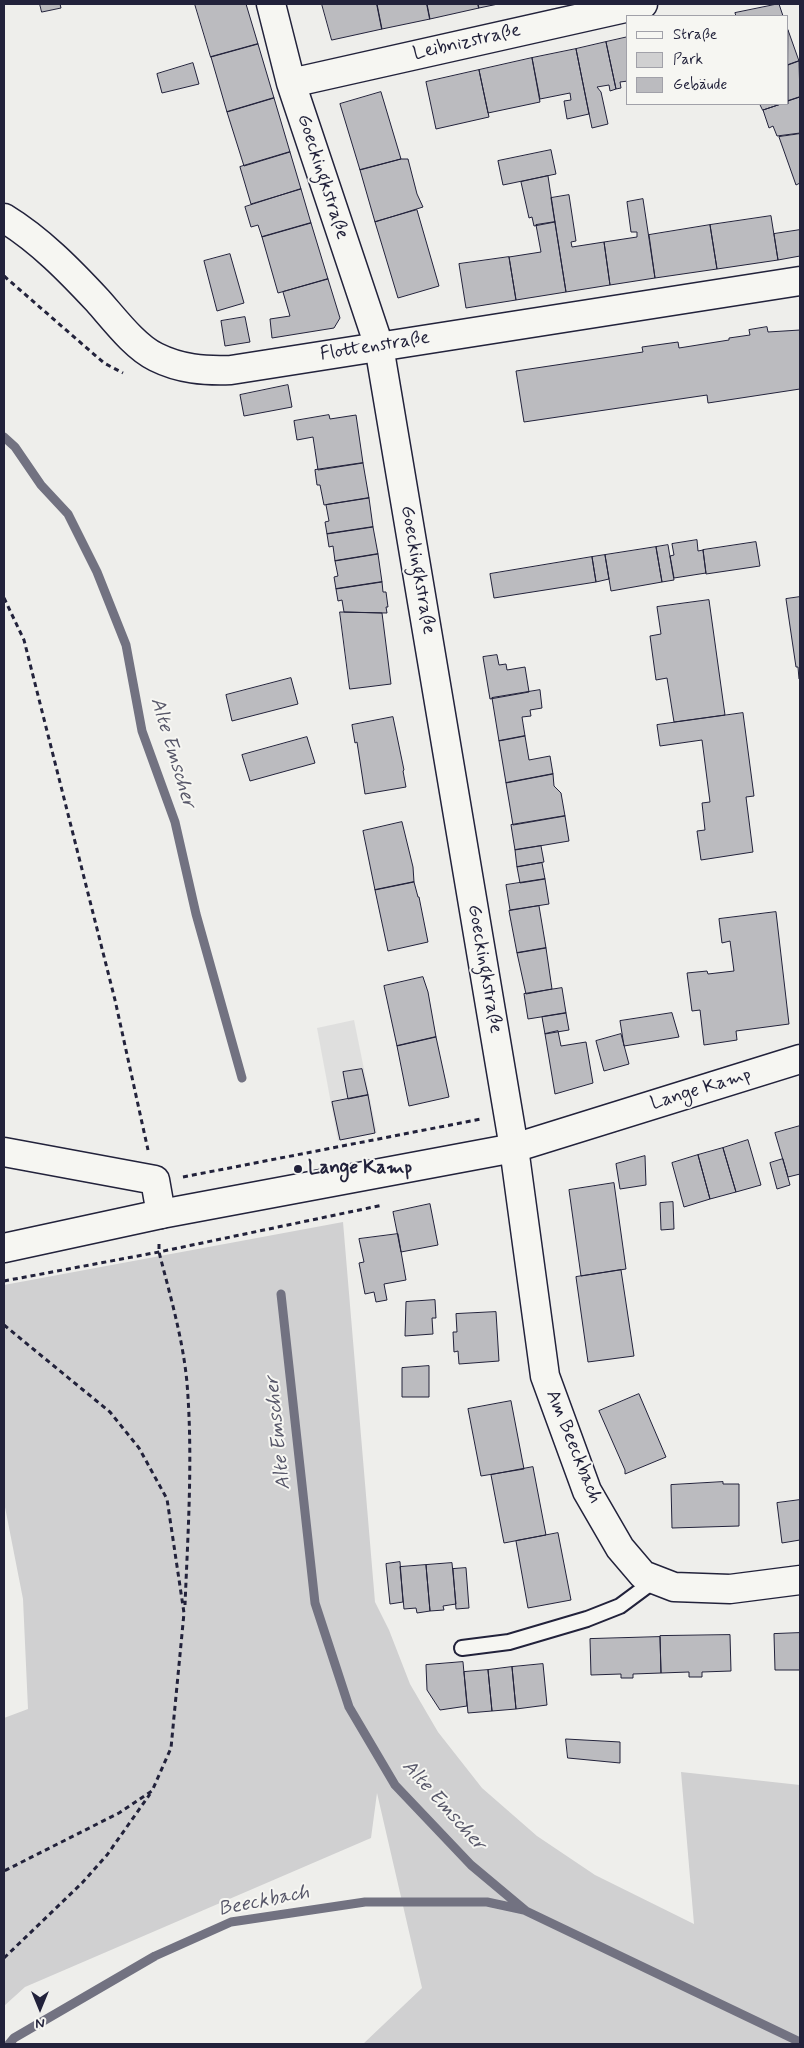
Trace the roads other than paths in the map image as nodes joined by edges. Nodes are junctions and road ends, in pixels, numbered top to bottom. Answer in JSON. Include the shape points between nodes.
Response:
{"nodes":[{"id":1,"x":270,"y":4,"type":"edge"},
{"id":2,"x":643,"y":4,"type":"edge"},
{"id":3,"x":291,"y":83,"type":"junction"},
{"id":4,"x":4,"y":218,"type":"edge"},
{"id":5,"x":800,"y":281,"type":"edge"},
{"id":6,"x":378,"y":346,"type":"junction"},
{"id":7,"x":800,"y":1059,"type":"edge"},
{"id":8,"x":514,"y":1148,"type":"junction"},
{"id":9,"x":4,"y":1152,"type":"edge"},
{"id":10,"x":161,"y":1214,"type":"junction"},
{"id":11,"x":4,"y":1248,"type":"edge"},
{"id":12,"x":656,"y":1580,"type":"junction"},
{"id":13,"x":800,"y":1580,"type":"edge"},
{"id":14,"x":462,"y":1648,"type":"dead end"}],
"edges":[{"from":1,"to":3,"type":"street","name":"Goeckingkstraße"},
{"from":2,"to":3,"type":"street","name":"Leibnizstraße"},
{"from":3,"to":6,"type":"street","name":"Goeckingkstraße"},
{"from":4,"to":6,"type":"street","name":"Flottenstraße","via":[[69,271],[133,339],[155,357],[183,368],[230,370]]},
{"from":5,"to":6,"type":"street","name":"Flottenstraße"},
{"from":6,"to":8,"type":"street","name":"Goeckingkstraße"},
{"from":7,"to":8,"type":"street","name":"Lange Kamp"},
{"from":8,"to":10,"type":"street","name":"Lange Kamp"},
{"from":8,"to":12,"type":"street","name":"Am Beeckbach","via":[[545,1376],[587,1491],[620,1548],[643,1575]]},
{"from":9,"to":10,"type":"street","via":[[155,1180]]},
{"from":10,"to":11,"type":"street","name":"Lange Kamp"},
{"from":12,"to":13,"type":"street","name":"Am Beeckbach","via":[[674,1587],[730,1589]]},
{"from":12,"to":14,"type":"lane","via":[[620,1606],[587,1619],[509,1642]]}]}
